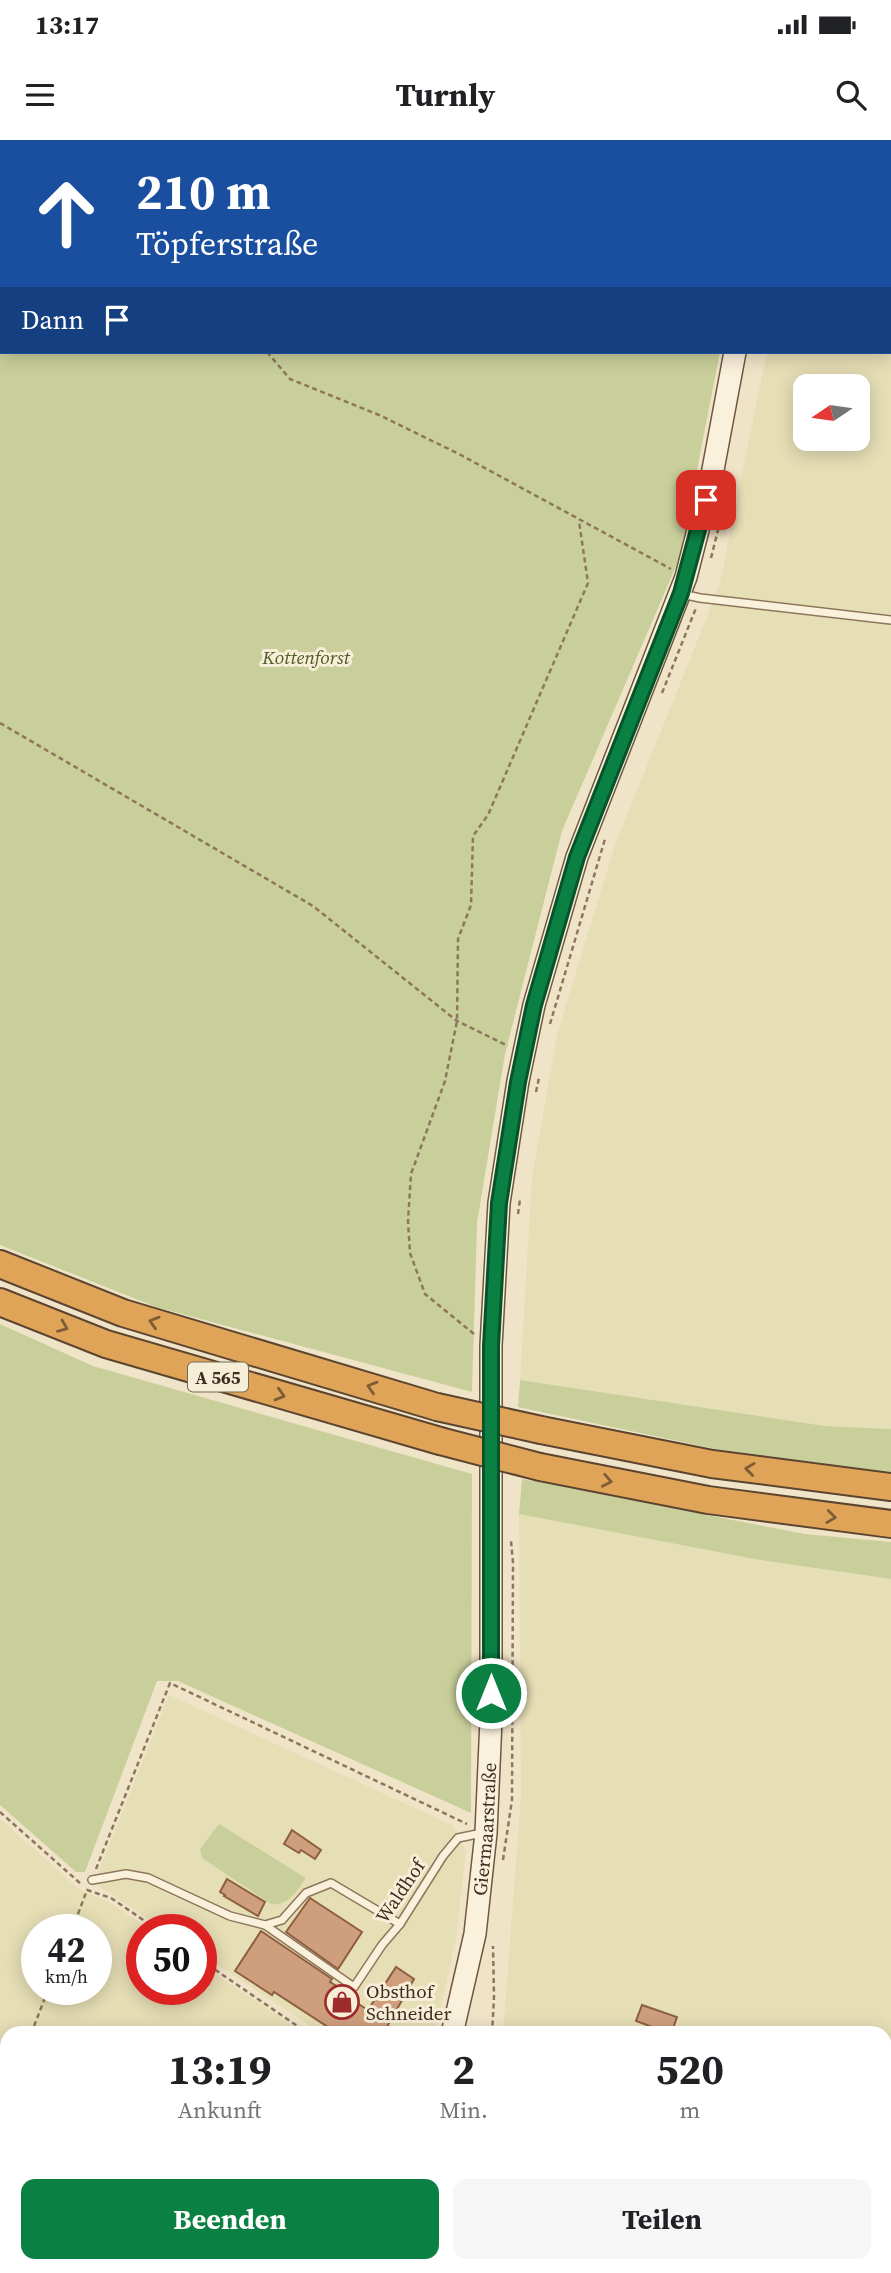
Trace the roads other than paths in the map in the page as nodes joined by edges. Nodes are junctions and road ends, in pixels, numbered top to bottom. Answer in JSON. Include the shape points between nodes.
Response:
{"nodes":[{"id":1,"x":735,"y":354,"type":"edge"},
{"id":2,"x":689,"y":590,"type":"junction"},
{"id":3,"x":891,"y":620,"type":"edge"},
{"id":4,"x":0,"y":1264,"type":"edge"},
{"id":5,"x":0,"y":1302,"type":"edge"},
{"id":6,"x":891,"y":1487,"type":"edge"},
{"id":7,"x":891,"y":1524,"type":"edge"},
{"id":8,"x":486,"y":1833,"type":"junction"},
{"id":9,"x":92,"y":1880,"type":"road end"},
{"id":10,"x":400,"y":1924,"type":"junction"},
{"id":11,"x":265,"y":1925,"type":"junction"},
{"id":12,"x":454,"y":2026,"type":"edge"}],
"edges":[{"from":1,"to":2,"type":"main road","name":"Giermaarstraße"},
{"from":2,"to":3,"type":"lane"},
{"from":2,"to":8,"type":"main road","name":"Giermaarstraße","via":[[577,857],[534,1005],[499,1203],[491,1338],[491,1720]]},
{"from":6,"to":4,"type":"highway","number":"A 565","one_way":true,"bridge":true,"via":[[712,1464],[437,1407],[123,1312]]},
{"from":5,"to":7,"type":"highway","number":"A 565","one_way":true,"bridge":true,"via":[[106,1344],[540,1467],[708,1500]]},
{"from":8,"to":10,"type":"lane","name":"Waldhof","via":[[458,1838]]},
{"from":8,"to":12,"type":"main road","name":"Giermaarstraße","via":[[475,1934]]},
{"from":9,"to":11,"type":"lane","via":[[127,1874],[148,1878],[230,1916]]},
{"from":10,"to":11,"type":"lane","via":[[331,1883],[306,1893],[282,1920]]},
{"from":10,"to":11,"type":"lane","name":"Waldhof","via":[[354,1987]]}]}
